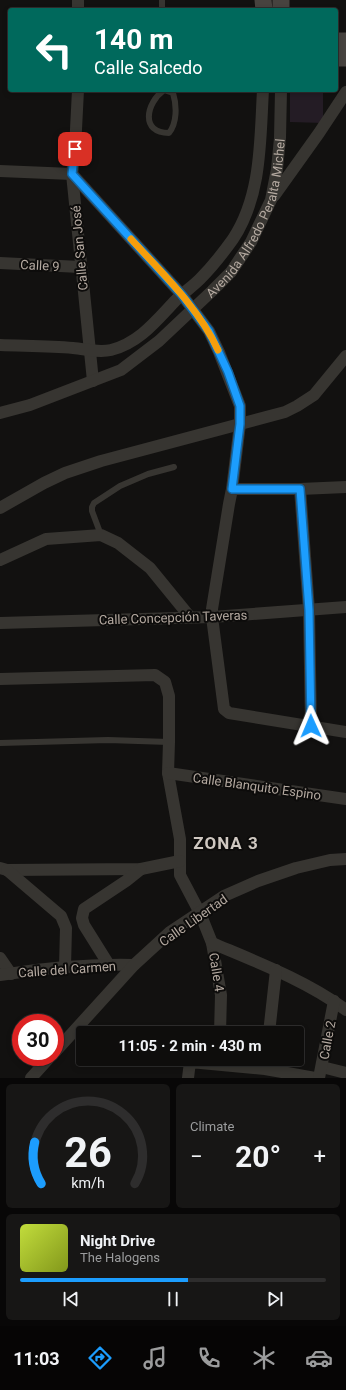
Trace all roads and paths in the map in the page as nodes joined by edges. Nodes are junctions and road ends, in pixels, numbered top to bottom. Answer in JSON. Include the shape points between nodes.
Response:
{"nodes":[{"id":1,"x":78,"y":92,"type":"edge"},
{"id":2,"x":161,"y":92,"type":"edge"},
{"id":3,"x":170,"y":92,"type":"edge"},
{"id":4,"x":263,"y":92,"type":"edge"},
{"id":5,"x":281,"y":92,"type":"edge"},
{"id":6,"x":346,"y":92,"type":"edge"},
{"id":7,"x":0,"y":171,"type":"edge"},
{"id":8,"x":72,"y":174,"type":"junction"},
{"id":9,"x":271,"y":200,"type":"junction"},
{"id":10,"x":0,"y":263,"type":"edge"},
{"id":11,"x":80,"y":267,"type":"junction"},
{"id":12,"x":182,"y":295,"type":"junction"},
{"id":13,"x":193,"y":309,"type":"junction"},
{"id":14,"x":0,"y":345,"type":"edge"},
{"id":15,"x":89,"y":351,"type":"junction"},
{"id":16,"x":346,"y":356,"type":"edge"},
{"id":17,"x":93,"y":381,"type":"junction"},
{"id":18,"x":0,"y":413,"type":"edge"},
{"id":19,"x":240,"y":424,"type":"junction"},
{"id":20,"x":174,"y":467,"type":"dead end"},
{"id":21,"x":346,"y":487,"type":"edge"},
{"id":22,"x":232,"y":489,"type":"junction"},
{"id":23,"x":300,"y":489,"type":"junction"},
{"id":24,"x":0,"y":508,"type":"edge"},
{"id":25,"x":101,"y":535,"type":"junction"},
{"id":26,"x":0,"y":560,"type":"edge"},
{"id":27,"x":346,"y":607,"type":"edge"},
{"id":28,"x":309,"y":610,"type":"junction"},
{"id":29,"x":190,"y":617,"type":"junction"},
{"id":30,"x":212,"y":617,"type":"junction"},
{"id":31,"x":0,"y":623,"type":"edge"},
{"id":32,"x":0,"y":679,"type":"edge"},
{"id":33,"x":311,"y":726,"type":"junction"},
{"id":34,"x":346,"y":732,"type":"edge"},
{"id":35,"x":169,"y":742,"type":"junction"},
{"id":36,"x":0,"y":743,"type":"edge"},
{"id":37,"x":168,"y":773,"type":"junction"},
{"id":38,"x":346,"y":799,"type":"edge"},
{"id":39,"x":346,"y":859,"type":"edge"},
{"id":40,"x":180,"y":861,"type":"junction"},
{"id":41,"x":4,"y":869,"type":"edge"},
{"id":42,"x":141,"y":869,"type":"junction"},
{"id":43,"x":200,"y":913,"type":"junction"},
{"id":44,"x":212,"y":943,"type":"junction"},
{"id":45,"x":0,"y":958,"type":"edge"},
{"id":46,"x":109,"y":965,"type":"junction"},
{"id":47,"x":134,"y":965,"type":"junction"},
{"id":48,"x":65,"y":968,"type":"junction"},
{"id":49,"x":276,"y":970,"type":"junction"},
{"id":50,"x":6,"y":974,"type":"edge"},
{"id":51,"x":334,"y":1001,"type":"junction"},
{"id":52,"x":346,"y":1010,"type":"edge"},
{"id":53,"x":220,"y":1026,"type":"edge"},
{"id":54,"x":270,"y":1026,"type":"edge"},
{"id":55,"x":64,"y":1042,"type":"edge"},
{"id":56,"x":42,"y":1066,"type":"edge"},
{"id":57,"x":190,"y":1066,"type":"edge"},
{"id":58,"x":244,"y":1066,"type":"edge"},
{"id":59,"x":264,"y":1069,"type":"edge"},
{"id":60,"x":320,"y":1072,"type":"edge"},
{"id":61,"x":346,"y":1073,"type":"edge"},
{"id":62,"x":31,"y":1078,"type":"edge"},
{"id":63,"x":188,"y":1078,"type":"edge"},
{"id":64,"x":316,"y":1078,"type":"edge"}],
"edges":[{"from":1,"to":8,"type":"street","name":"Calle San José"},
{"from":2,"to":3,"type":"lane","via":[[149,111],[150,122],[156,131],[161,133],[169,133],[174,127],[174,98]]},
{"from":4,"to":12,"type":"street","name":"Avenida Alfredo Peralta Michel","via":[[258,167],[246,215],[233,239],[215,262]]},
{"from":5,"to":9,"type":"street","name":"Avenida Alfredo Peralta Michel","via":[[280,138]]},
{"from":6,"to":9,"type":"street"},
{"from":7,"to":8,"type":"street"},
{"from":8,"to":11,"type":"street","name":"Calle San José"},
{"from":8,"to":12,"type":"street"},
{"from":9,"to":13,"type":"street","name":"Avenida Alfredo Peralta Michel","via":[[251,242],[231,272]]},
{"from":10,"to":11,"type":"street","name":"Calle 9"},
{"from":11,"to":15,"type":"street","name":"Calle San José"},
{"from":12,"to":13,"type":"street"},
{"from":12,"to":15,"type":"street","name":"Avenida Alfredo Peralta Michel","via":[[144,333],[128,344],[110,350]]},
{"from":13,"to":17,"type":"street","name":"Avenida Alfredo Peralta Michel","via":[[159,341],[121,370]]},
{"from":13,"to":19,"type":"street","via":[[209,331],[228,372],[240,406]]},
{"from":14,"to":15,"type":"street","name":"Avenida Alfredo Peralta Michel"},
{"from":15,"to":17,"type":"street","name":"Calle San José"},
{"from":16,"to":19,"type":"street","via":[[314,395],[305,401],[285,412]]},
{"from":17,"to":18,"type":"street","name":"Avenida Alfredo Peralta Michel","via":[[30,405]]},
{"from":19,"to":22,"type":"street"},
{"from":19,"to":24,"type":"street","via":[[65,473]]},
{"from":20,"to":25,"type":"lane","via":[[148,474],[120,486],[94,503],[92,511]]},
{"from":21,"to":23,"type":"street"},
{"from":22,"to":23,"type":"street"},
{"from":22,"to":30,"type":"street"},
{"from":23,"to":28,"type":"street"},
{"from":25,"to":26,"type":"street","via":[[46,539]]},
{"from":25,"to":29,"type":"street","via":[[118,543],[150,568]]},
{"from":27,"to":28,"type":"street","name":"Calle Concepción Taveras"},
{"from":28,"to":30,"type":"street","name":"Calle Concepción Taveras"},
{"from":28,"to":33,"type":"street"},
{"from":29,"to":30,"type":"street","name":"Calle Concepción Taveras"},
{"from":29,"to":31,"type":"street","name":"Calle Concepción Taveras"},
{"from":30,"to":33,"type":"street","via":[[226,712]]},
{"from":32,"to":35,"type":"street","name":"Calle 4","via":[[155,675],[165,682],[169,696]]},
{"from":33,"to":34,"type":"street"},
{"from":35,"to":36,"type":"lane","via":[[108,740]]},
{"from":35,"to":37,"type":"street","name":"Calle 4"},
{"from":37,"to":38,"type":"street","name":"Calle Blanquito Espino"},
{"from":37,"to":40,"type":"street","name":"Calle 4","via":[[180,839]]},
{"from":39,"to":43,"type":"street","name":"Calle Libertad","via":[[296,868],[258,881],[224,896]]},
{"from":40,"to":42,"type":"street"},
{"from":40,"to":43,"type":"street","name":"Calle 4","via":[[180,875]]},
{"from":41,"to":42,"type":"street"},
{"from":41,"to":48,"type":"street","via":[[61,916],[66,928]]},
{"from":42,"to":46,"type":"street","via":[[84,909],[84,926]]},
{"from":43,"to":44,"type":"street","name":"Calle 4"},
{"from":43,"to":47,"type":"street","name":"Calle Libertad","via":[[170,932]]},
{"from":44,"to":49,"type":"street"},
{"from":44,"to":53,"type":"street","name":"Calle 4","via":[[221,995]]},
{"from":45,"to":50,"type":"street"},
{"from":46,"to":47,"type":"street","name":"Calle del Carmen"},
{"from":46,"to":48,"type":"street","name":"Calle del Carmen"},
{"from":47,"to":55,"type":"street","name":"Calle Libertad"},
{"from":48,"to":50,"type":"street","name":"Calle del Carmen"},
{"from":49,"to":51,"type":"street"},
{"from":49,"to":54,"type":"street"},
{"from":51,"to":52,"type":"street"},
{"from":51,"to":60,"type":"street","name":"Calle 2"},
{"from":56,"to":62,"type":"street"},
{"from":57,"to":63,"type":"street"},
{"from":58,"to":59,"type":"street"},
{"from":59,"to":64,"type":"street"},
{"from":60,"to":61,"type":"street"}]}
